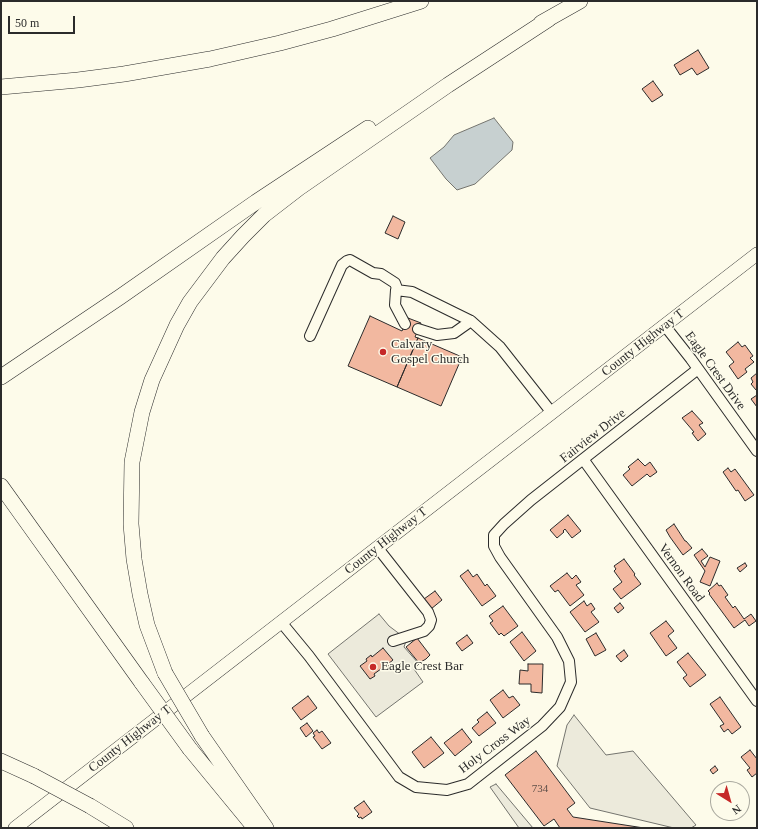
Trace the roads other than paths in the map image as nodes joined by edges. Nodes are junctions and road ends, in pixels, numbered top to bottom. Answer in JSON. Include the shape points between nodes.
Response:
{"nodes":[{"id":1,"x":421,"y":1,"type":"edge"},
{"id":2,"x":580,"y":1,"type":"edge"},
{"id":3,"x":549,"y":19,"type":"junction"},
{"id":4,"x":1,"y":87,"type":"edge"},
{"id":5,"x":757,"y":254,"type":"edge"},
{"id":6,"x":398,"y":291,"type":"junction"},
{"id":7,"x":471,"y":321,"type":"junction"},
{"id":8,"x":405,"y":324,"type":"dead end"},
{"id":9,"x":665,"y":326,"type":"junction"},
{"id":10,"x":418,"y":330,"type":"dead end"},
{"id":11,"x":310,"y":336,"type":"dead end"},
{"id":12,"x":698,"y":369,"type":"junction"},
{"id":13,"x":1,"y":377,"type":"edge"},
{"id":14,"x":552,"y":413,"type":"junction"},
{"id":15,"x":757,"y":451,"type":"edge"},
{"id":16,"x":584,"y":459,"type":"junction"},
{"id":17,"x":1,"y":486,"type":"edge"},
{"id":18,"x":504,"y":524,"type":"joint"},
{"id":19,"x":377,"y":547,"type":"junction"},
{"id":20,"x":280,"y":622,"type":"junction"},
{"id":21,"x":393,"y":641,"type":"dead end"},
{"id":22,"x":757,"y":702,"type":"edge"},
{"id":23,"x":1,"y":761,"type":"edge"},
{"id":24,"x":15,"y":828,"type":"edge"},
{"id":25,"x":126,"y":828,"type":"edge"},
{"id":26,"x":255,"y":828,"type":"edge"},
{"id":27,"x":266,"y":828,"type":"edge"}],
"edges":[{"from":1,"to":4,"type":"highway","via":[[332,29],[210,59],[124,74]]},
{"from":2,"to":3,"type":"highway"},
{"from":3,"to":13,"type":"highway","via":[[358,134]]},
{"from":3,"to":27,"type":"highway","bridge":true,"via":[[334,163],[264,215],[223,258],[198,291],[177,325],[152,380],[142,412],[132,462],[131,487],[131,536],[140,594],[149,630],[165,673],[202,736]]},
{"from":5,"to":9,"type":"main road","name":"County Highway T"},
{"from":6,"to":7,"type":"street","via":[[412,292]]},
{"from":6,"to":8,"type":"street","via":[[396,290],[395,305]]},
{"from":6,"to":11,"type":"street","via":[[395,283],[381,274],[350,260],[347,261],[342,265]]},
{"from":7,"to":10,"type":"street","via":[[454,333],[437,335]]},
{"from":7,"to":14,"type":"street","via":[[500,347]]},
{"from":9,"to":12,"type":"street","name":"Eagle Crest Drive"},
{"from":9,"to":14,"type":"main road","name":"County Highway T"},
{"from":12,"to":15,"type":"street","name":"Eagle Crest Drive"},
{"from":12,"to":16,"type":"street","name":"Fairview Drive"},
{"from":14,"to":19,"type":"main road","name":"County Highway T"},
{"from":16,"to":18,"type":"street","name":"Fairview Drive"},
{"from":16,"to":22,"type":"street","name":"Vernon Road"},
{"from":17,"to":26,"type":"highway","bridge":true,"via":[[190,749]]},
{"from":18,"to":20,"type":"street","name":"Holy Cross Way","via":[[494,535],[494,546],[557,636],[569,661],[571,682],[560,707],[542,726],[468,784],[447,790],[416,788],[399,777]]},
{"from":19,"to":20,"type":"main road","name":"County Highway T"},
{"from":19,"to":21,"type":"street","via":[[428,612],[430,620],[429,626],[424,630]]},
{"from":20,"to":24,"type":"main road","name":"County Highway T"},
{"from":23,"to":25,"type":"highway","bridge":true,"via":[[90,806]]}]}
